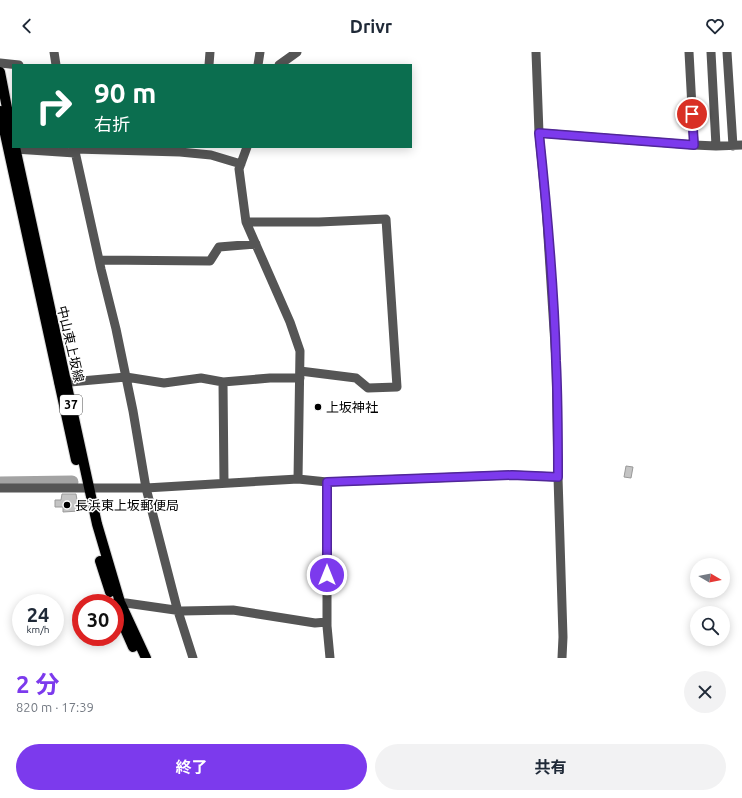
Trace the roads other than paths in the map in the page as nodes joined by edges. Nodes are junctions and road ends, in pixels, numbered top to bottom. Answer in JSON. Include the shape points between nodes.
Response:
{"nodes":[{"id":1,"x":54,"y":52,"type":"edge"},
{"id":2,"x":210,"y":52,"type":"edge"},
{"id":3,"x":260,"y":52,"type":"edge"},
{"id":4,"x":297,"y":52,"type":"edge"},
{"id":5,"x":536,"y":52,"type":"edge"},
{"id":6,"x":689,"y":52,"type":"edge"},
{"id":7,"x":711,"y":52,"type":"edge"},
{"id":8,"x":727,"y":52,"type":"edge"},
{"id":9,"x":0,"y":63,"type":"edge"},
{"id":10,"x":12,"y":64,"type":"edge"},
{"id":11,"x":56,"y":64,"type":"edge"},
{"id":12,"x":208,"y":64,"type":"edge"},
{"id":13,"x":258,"y":64,"type":"edge"},
{"id":14,"x":280,"y":64,"type":"edge"},
{"id":15,"x":0,"y":72,"type":"edge"},
{"id":16,"x":0,"y":111,"type":"edge"},
{"id":17,"x":539,"y":133,"type":"junction"},
{"id":18,"x":12,"y":135,"type":"edge"},
{"id":19,"x":694,"y":145,"type":"junction"},
{"id":20,"x":716,"y":146,"type":"junction"},
{"id":21,"x":738,"y":146,"type":"edge"},
{"id":22,"x":15,"y":148,"type":"edge"},
{"id":23,"x":51,"y":148,"type":"edge"},
{"id":24,"x":246,"y":148,"type":"edge"},
{"id":25,"x":75,"y":150,"type":"edge"},
{"id":26,"x":241,"y":164,"type":"junction"},
{"id":27,"x":246,"y":222,"type":"junction"},
{"id":28,"x":256,"y":244,"type":"junction"},
{"id":29,"x":98,"y":260,"type":"junction"},
{"id":30,"x":300,"y":374,"type":"junction"},
{"id":31,"x":126,"y":377,"type":"junction"},
{"id":32,"x":222,"y":382,"type":"junction"},
{"id":33,"x":63,"y":383,"type":"junction"},
{"id":34,"x":558,"y":477,"type":"junction"},
{"id":35,"x":298,"y":479,"type":"junction"},
{"id":36,"x":327,"y":482,"type":"junction"},
{"id":37,"x":224,"y":483,"type":"junction"},
{"id":38,"x":0,"y":488,"type":"edge"},
{"id":39,"x":85,"y":488,"type":"junction"},
{"id":40,"x":146,"y":488,"type":"junction"},
{"id":41,"x":114,"y":594,"type":"edge"},
{"id":42,"x":124,"y":605,"type":"edge"},
{"id":43,"x":177,"y":610,"type":"junction"},
{"id":44,"x":124,"y":618,"type":"edge"},
{"id":45,"x":327,"y":622,"type":"junction"},
{"id":46,"x":124,"y":623,"type":"edge"},
{"id":47,"x":139,"y":658,"type":"edge"},
{"id":48,"x":146,"y":658,"type":"edge"},
{"id":49,"x":193,"y":658,"type":"edge"},
{"id":50,"x":330,"y":658,"type":"edge"},
{"id":51,"x":562,"y":658,"type":"edge"}],
"edges":[{"from":1,"to":11,"type":"street"},
{"from":2,"to":12,"type":"street"},
{"from":3,"to":13,"type":"street"},
{"from":4,"to":14,"type":"street"},
{"from":5,"to":17,"type":"street"},
{"from":6,"to":19,"type":"street"},
{"from":7,"to":20,"type":"street"},
{"from":8,"to":21,"type":"street"},
{"from":9,"to":10,"type":"street"},
{"from":15,"to":18,"type":"main road","name":"中山東上坂線","number":"37"},
{"from":16,"to":33,"type":"main road","name":"中山東上坂線","number":"37"},
{"from":17,"to":19,"type":"street"},
{"from":17,"to":34,"type":"street","via":[[553,289]]},
{"from":19,"to":20,"type":"street"},
{"from":20,"to":21,"type":"street"},
{"from":22,"to":33,"type":"main road","name":"中山東上坂線","number":"37"},
{"from":23,"to":25,"type":"street"},
{"from":24,"to":26,"type":"street"},
{"from":25,"to":26,"type":"street","via":[[180,152],[210,155]]},
{"from":25,"to":29,"type":"street"},
{"from":26,"to":27,"type":"street","via":[[239,170]]},
{"from":27,"to":28,"type":"street"},
{"from":27,"to":30,"type":"street","via":[[386,219],[397,387],[368,388],[356,378]]},
{"from":28,"to":29,"type":"street","via":[[219,247],[210,261]]},
{"from":28,"to":30,"type":"street","via":[[298,344]]},
{"from":29,"to":31,"type":"street"},
{"from":30,"to":32,"type":"street"},
{"from":30,"to":35,"type":"street"},
{"from":31,"to":32,"type":"street","via":[[164,383],[201,378]]},
{"from":31,"to":33,"type":"street"},
{"from":31,"to":40,"type":"street"},
{"from":32,"to":37,"type":"street"},
{"from":33,"to":39,"type":"main road","name":"中山東上坂線","number":"37"},
{"from":34,"to":36,"type":"street","via":[[512,475]]},
{"from":34,"to":51,"type":"street"},
{"from":35,"to":36,"type":"street"},
{"from":35,"to":37,"type":"street"},
{"from":36,"to":45,"type":"street"},
{"from":37,"to":40,"type":"street"},
{"from":38,"to":39,"type":"street"},
{"from":39,"to":40,"type":"street"},
{"from":39,"to":41,"type":"main road","name":"中山東上坂線","number":"37","via":[[103,545]]},
{"from":40,"to":43,"type":"street"},
{"from":42,"to":43,"type":"street"},
{"from":43,"to":45,"type":"street","via":[[233,610],[315,624]]},
{"from":43,"to":49,"type":"street"},
{"from":44,"to":48,"type":"main road","name":"中山東上坂線","number":"37"},
{"from":45,"to":50,"type":"street"},
{"from":46,"to":47,"type":"main road","name":"中山東上坂線","number":"37"}]}
